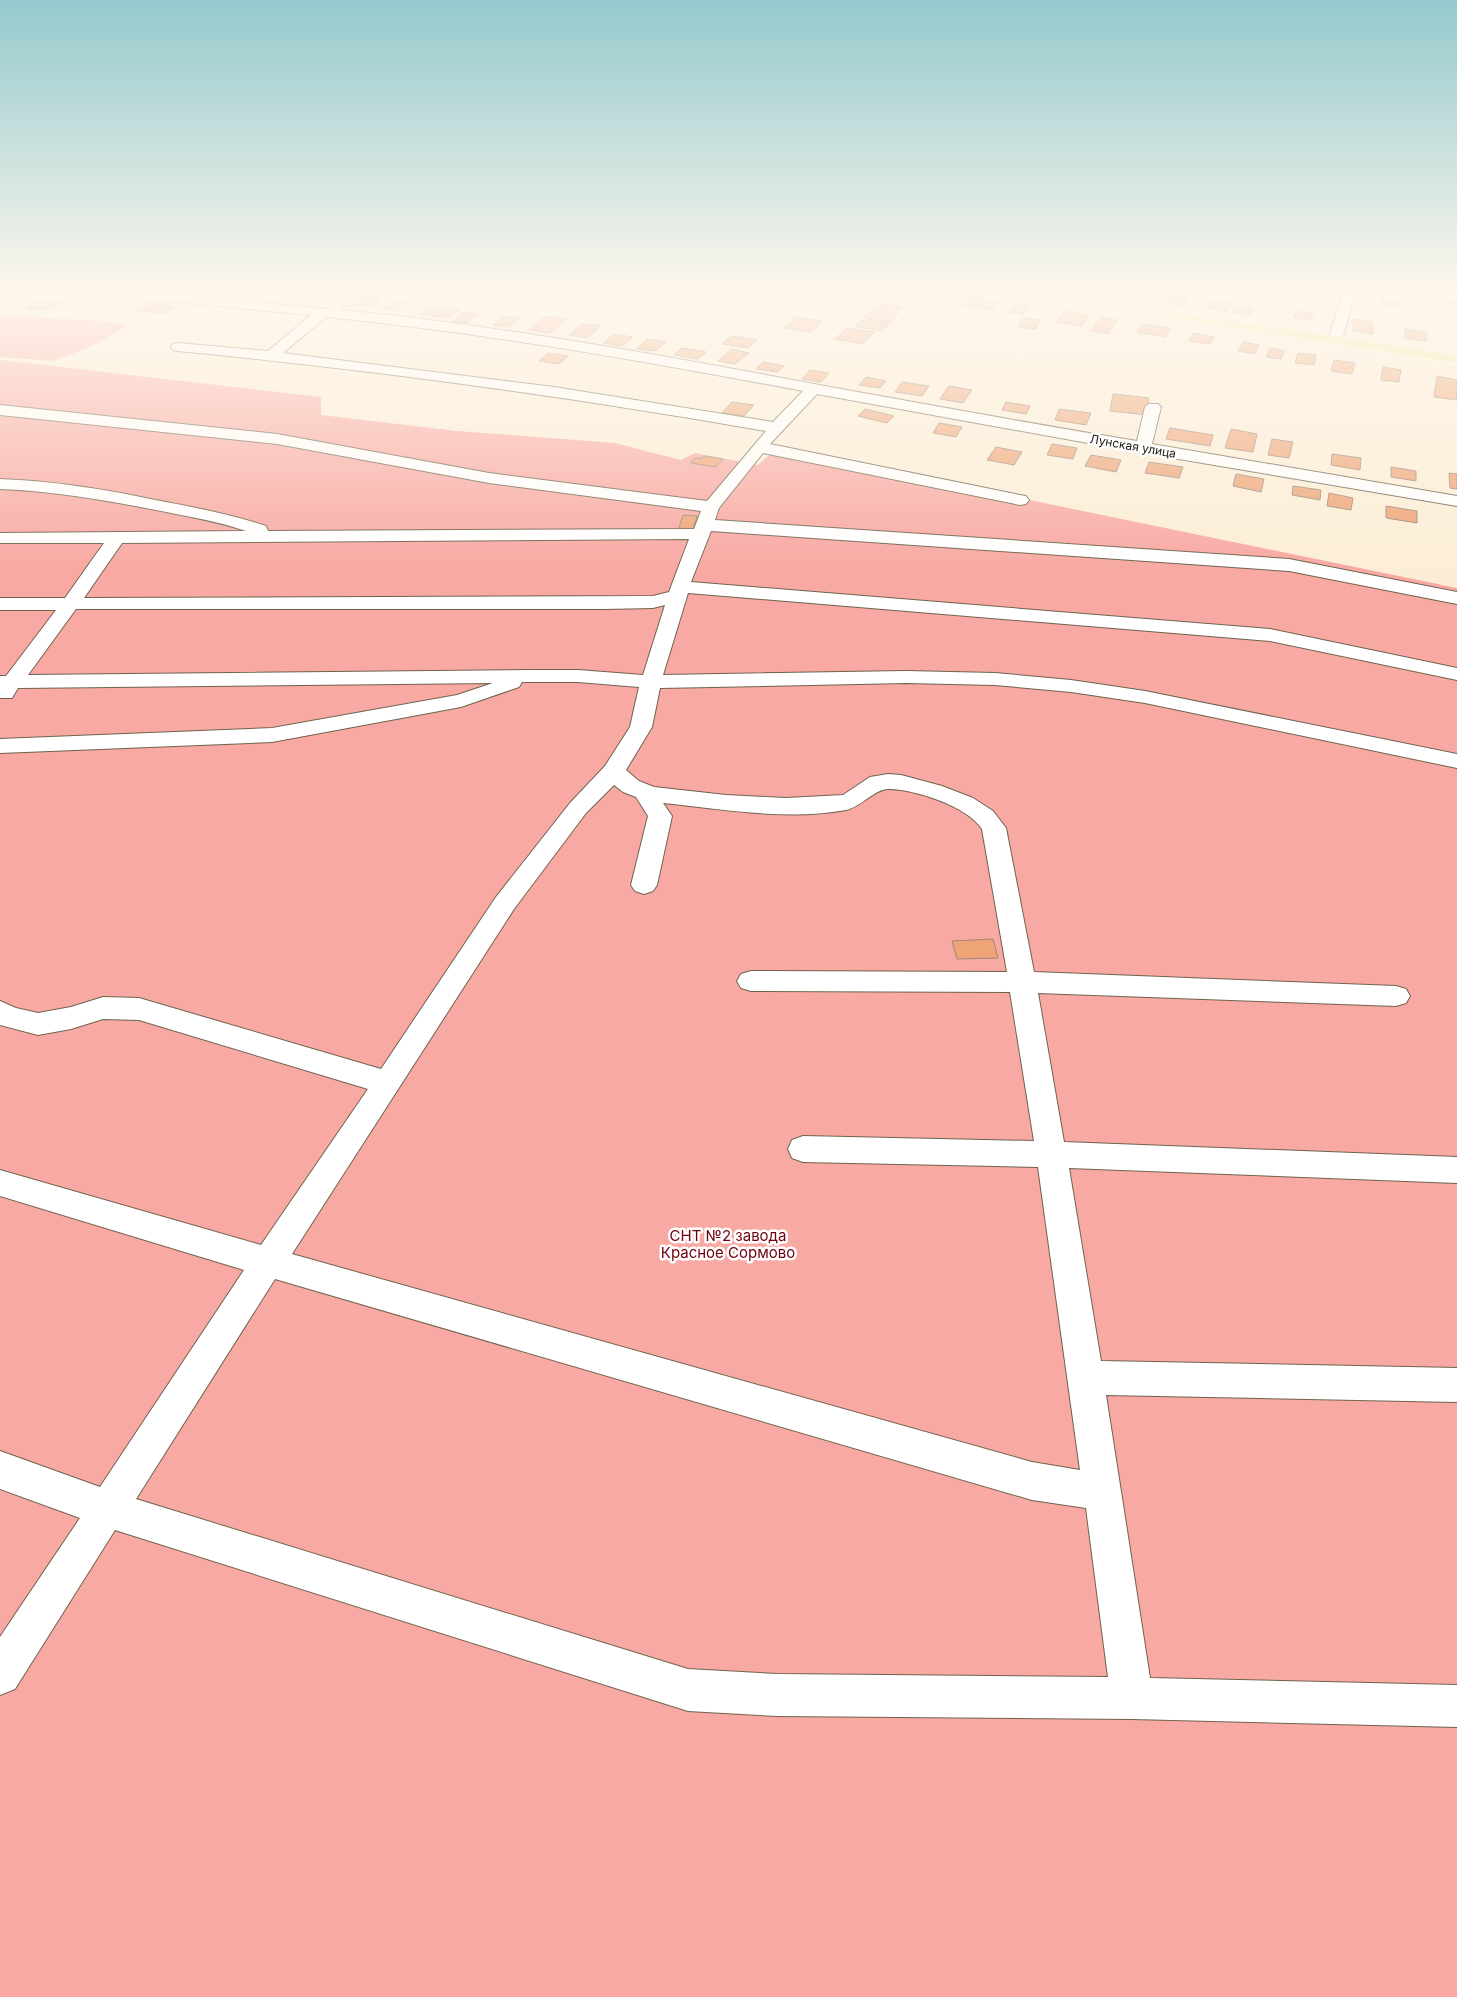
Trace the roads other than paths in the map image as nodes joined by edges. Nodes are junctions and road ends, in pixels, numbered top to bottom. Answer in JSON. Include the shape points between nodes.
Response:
{"nodes":[{"id":1,"x":485,"y":383,"type":"edge"},
{"id":2,"x":783,"y":383,"type":"edge"},
{"id":3,"x":813,"y":389,"type":"junction"},
{"id":4,"x":1153,"y":407,"type":"dead end"},
{"id":5,"x":0,"y":410,"type":"edge"},
{"id":6,"x":768,"y":437,"type":"junction"},
{"id":7,"x":1143,"y":448,"type":"junction"},
{"id":8,"x":0,"y":484,"type":"edge"},
{"id":9,"x":1020,"y":500,"type":"dead end"},
{"id":10,"x":1457,"y":501,"type":"edge"},
{"id":11,"x":705,"y":522,"type":"junction"},
{"id":12,"x":278,"y":537,"type":"junction"},
{"id":13,"x":0,"y":538,"type":"edge"},
{"id":14,"x":116,"y":538,"type":"junction"},
{"id":15,"x":679,"y":592,"type":"junction"},
{"id":16,"x":1457,"y":598,"type":"edge"},
{"id":17,"x":0,"y":604,"type":"edge"},
{"id":18,"x":71,"y":604,"type":"junction"},
{"id":19,"x":1457,"y":674,"type":"edge"},
{"id":20,"x":533,"y":676,"type":"junction"},
{"id":21,"x":651,"y":682,"type":"junction"},
{"id":22,"x":4,"y":687,"type":"edge"},
{"id":23,"x":0,"y":746,"type":"edge"},
{"id":24,"x":1421,"y":753,"type":"junction"},
{"id":25,"x":1457,"y":761,"type":"edge"},
{"id":26,"x":1457,"y":767,"type":"edge"},
{"id":27,"x":614,"y":771,"type":"junction"},
{"id":28,"x":646,"y":793,"type":"junction"},
{"id":29,"x":644,"y":885,"type":"dead end"},
{"id":30,"x":751,"y":981,"type":"dead end"},
{"id":31,"x":1024,"y":982,"type":"junction"},
{"id":32,"x":1396,"y":996,"type":"dead end"},
{"id":33,"x":0,"y":1012,"type":"edge"},
{"id":34,"x":388,"y":1083,"type":"junction"},
{"id":35,"x":803,"y":1149,"type":"dead end"},
{"id":36,"x":1051,"y":1154,"type":"junction"},
{"id":37,"x":1457,"y":1170,"type":"edge"},
{"id":38,"x":0,"y":1183,"type":"edge"},
{"id":39,"x":268,"y":1262,"type":"junction"},
{"id":40,"x":1086,"y":1378,"type":"junction"},
{"id":41,"x":1457,"y":1384,"type":"edge"},
{"id":42,"x":0,"y":1470,"type":"edge"},
{"id":43,"x":1102,"y":1492,"type":"junction"},
{"id":44,"x":108,"y":1509,"type":"junction"},
{"id":45,"x":0,"y":1674,"type":"edge"},
{"id":46,"x":1132,"y":1698,"type":"junction"},
{"id":47,"x":1457,"y":1706,"type":"edge"}],
"edges":[{"from":1,"to":6,"type":"street","via":[[643,404]]},
{"from":2,"to":3,"type":"street","name":"Лунская улица"},
{"from":3,"to":6,"type":"street"},
{"from":3,"to":7,"type":"street","name":"Лунская улица"},
{"from":4,"to":7,"type":"street"},
{"from":5,"to":11,"type":"street","via":[[277,439]]},
{"from":6,"to":9,"type":"street"},
{"from":6,"to":11,"type":"street"},
{"from":7,"to":10,"type":"street","name":"Лунская улица"},
{"from":8,"to":12,"type":"street","via":[[49,486],[114,496],[231,520]]},
{"from":11,"to":12,"type":"street"},
{"from":11,"to":15,"type":"street"},
{"from":11,"to":16,"type":"street","via":[[1289,565]]},
{"from":12,"to":14,"type":"street"},
{"from":13,"to":14,"type":"street"},
{"from":14,"to":18,"type":"street"},
{"from":15,"to":18,"type":"street","via":[[653,602],[604,603]]},
{"from":15,"to":19,"type":"street","via":[[1270,635]]},
{"from":15,"to":21,"type":"street"},
{"from":17,"to":18,"type":"street"},
{"from":18,"to":22,"type":"street"},
{"from":20,"to":21,"type":"street"},
{"from":20,"to":22,"type":"street"},
{"from":20,"to":23,"type":"street","via":[[461,701],[272,735]]},
{"from":21,"to":24,"type":"street","via":[[906,677],[995,679],[1071,686],[1145,697]]},
{"from":21,"to":27,"type":"street","via":[[641,726]]},
{"from":24,"to":25,"type":"street"},
{"from":24,"to":26,"type":"street"},
{"from":27,"to":28,"type":"street","via":[[625,784]]},
{"from":27,"to":34,"type":"street","via":[[578,808],[505,903]]},
{"from":28,"to":29,"type":"street","via":[[660,816]]},
{"from":28,"to":31,"type":"street","via":[[798,805],[849,802],[870,785],[892,781],[933,791],[968,805],[985,816],[994,828]]},
{"from":30,"to":31,"type":"street"},
{"from":31,"to":32,"type":"street"},
{"from":31,"to":36,"type":"street"},
{"from":33,"to":34,"type":"street","via":[[38,1024],[103,1008],[139,1009]]},
{"from":34,"to":39,"type":"street"},
{"from":35,"to":36,"type":"street"},
{"from":36,"to":37,"type":"street"},
{"from":36,"to":40,"type":"street"},
{"from":38,"to":39,"type":"street"},
{"from":39,"to":43,"type":"street","via":[[1022,1478]]},
{"from":39,"to":44,"type":"street"},
{"from":40,"to":41,"type":"street"},
{"from":40,"to":43,"type":"street"},
{"from":42,"to":44,"type":"street"},
{"from":43,"to":46,"type":"street"},
{"from":44,"to":45,"type":"street"},
{"from":44,"to":46,"type":"street","via":[[688,1690],[778,1695]]},
{"from":46,"to":47,"type":"street"}]}
